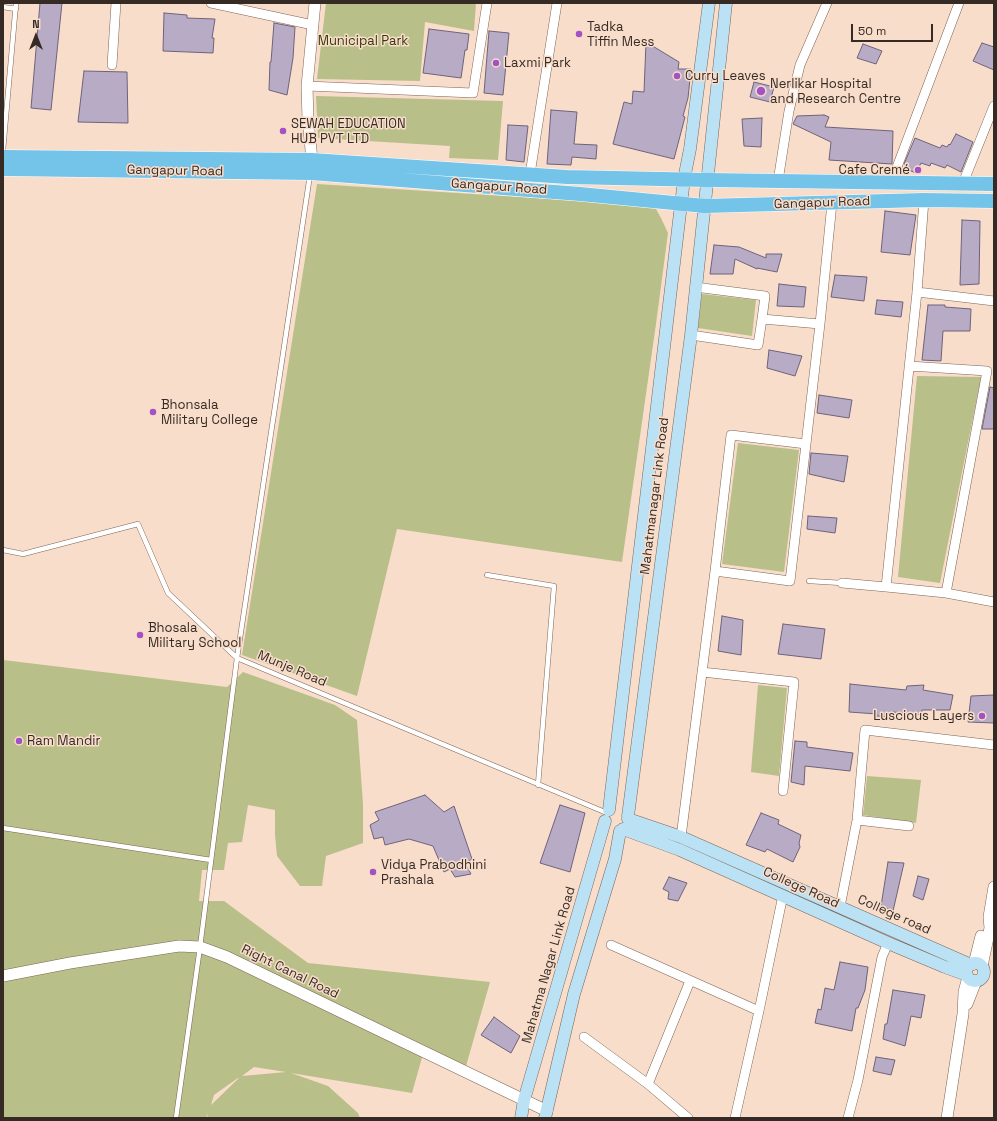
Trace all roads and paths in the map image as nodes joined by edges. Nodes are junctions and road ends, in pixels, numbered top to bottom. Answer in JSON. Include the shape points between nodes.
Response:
{"nodes":[{"id":1,"x":16,"y":3,"type":"edge"},
{"id":2,"x":116,"y":3,"type":"edge"},
{"id":3,"x":211,"y":3,"type":"edge"},
{"id":4,"x":315,"y":3,"type":"edge"},
{"id":5,"x":487,"y":3,"type":"edge"},
{"id":6,"x":556,"y":3,"type":"edge"},
{"id":7,"x":709,"y":3,"type":"edge"},
{"id":8,"x":726,"y":3,"type":"edge"},
{"id":9,"x":827,"y":3,"type":"edge"},
{"id":10,"x":959,"y":3,"type":"edge"},
{"id":11,"x":3,"y":7,"type":"edge"},
{"id":12,"x":16,"y":9,"type":"junction"},
{"id":13,"x":313,"y":25,"type":"junction"},
{"id":14,"x":112,"y":65,"type":"dead end"},
{"id":15,"x":307,"y":86,"type":"junction"},
{"id":16,"x":994,"y":106,"type":"edge"},
{"id":17,"x":3,"y":150,"type":"edge"},
{"id":18,"x":3,"y":157,"type":"edge"},
{"id":19,"x":312,"y":166,"type":"junction"},
{"id":20,"x":3,"y":169,"type":"edge"},
{"id":21,"x":530,"y":174,"type":"junction"},
{"id":22,"x":684,"y":179,"type":"junction"},
{"id":23,"x":708,"y":180,"type":"junction"},
{"id":24,"x":778,"y":181,"type":"junction"},
{"id":25,"x":891,"y":183,"type":"junction"},
{"id":26,"x":963,"y":183,"type":"junction"},
{"id":27,"x":994,"y":184,"type":"edge"},
{"id":28,"x":924,"y":200,"type":"junction"},
{"id":29,"x":994,"y":201,"type":"edge"},
{"id":30,"x":681,"y":203,"type":"junction"},
{"id":31,"x":832,"y":203,"type":"junction"},
{"id":32,"x":705,"y":206,"type":"junction"},
{"id":33,"x":695,"y":287,"type":"junction"},
{"id":34,"x":916,"y":292,"type":"junction"},
{"id":35,"x":994,"y":301,"type":"edge"},
{"id":36,"x":762,"y":319,"type":"junction"},
{"id":37,"x":820,"y":324,"type":"junction"},
{"id":38,"x":691,"y":335,"type":"junction"},
{"id":39,"x":909,"y":366,"type":"junction"},
{"id":40,"x":806,"y":444,"type":"junction"},
{"id":41,"x":3,"y":550,"type":"edge"},
{"id":42,"x":715,"y":571,"type":"junction"},
{"id":43,"x":487,"y":575,"type":"dead end"},
{"id":44,"x":809,"y":581,"type":"dead end"},
{"id":45,"x":842,"y":583,"type":"joint"},
{"id":46,"x":886,"y":587,"type":"junction"},
{"id":47,"x":946,"y":593,"type":"junction"},
{"id":48,"x":994,"y":602,"type":"edge"},
{"id":49,"x":237,"y":658,"type":"junction"},
{"id":50,"x":702,"y":672,"type":"junction"},
{"id":51,"x":994,"y":745,"type":"edge"},
{"id":52,"x":538,"y":784,"type":"junction"},
{"id":53,"x":783,"y":792,"type":"dead end"},
{"id":54,"x":607,"y":815,"type":"junction"},
{"id":55,"x":857,"y":820,"type":"junction"},
{"id":56,"x":625,"y":824,"type":"junction"},
{"id":57,"x":909,"y":826,"type":"dead end"},
{"id":58,"x":3,"y":828,"type":"edge"},
{"id":59,"x":681,"y":838,"type":"junction"},
{"id":60,"x":211,"y":860,"type":"junction"},
{"id":61,"x":994,"y":887,"type":"edge"},
{"id":62,"x":783,"y":895,"type":"junction"},
{"id":63,"x":840,"y":907,"type":"junction"},
{"id":64,"x":888,"y":943,"type":"junction"},
{"id":65,"x":611,"y":945,"type":"dead end"},
{"id":66,"x":200,"y":947,"type":"junction"},
{"id":67,"x":977,"y":972,"type":"edge"},
{"id":68,"x":3,"y":976,"type":"edge"},
{"id":69,"x":994,"y":980,"type":"edge"},
{"id":70,"x":690,"y":981,"type":"junction"},
{"id":71,"x":759,"y":1011,"type":"junction"},
{"id":72,"x":584,"y":1037,"type":"dead end"},
{"id":73,"x":648,"y":1084,"type":"junction"},
{"id":74,"x":524,"y":1100,"type":"junction"},
{"id":75,"x":548,"y":1115,"type":"edge"},
{"id":76,"x":176,"y":1118,"type":"edge"},
{"id":77,"x":521,"y":1118,"type":"edge"},
{"id":78,"x":688,"y":1118,"type":"edge"},
{"id":79,"x":735,"y":1118,"type":"edge"},
{"id":80,"x":848,"y":1118,"type":"edge"},
{"id":81,"x":947,"y":1118,"type":"edge"}],
"edges":[{"from":1,"to":12,"type":"lane"},
{"from":2,"to":14,"type":"street"},
{"from":3,"to":13,"type":"street"},
{"from":4,"to":13,"type":"street"},
{"from":5,"to":15,"type":"street","via":[[473,92]]},
{"from":6,"to":21,"type":"street"},
{"from":7,"to":22,"type":"main road","name":"Mahatmanagar Link Road"},
{"from":8,"to":23,"type":"main road","name":"Mahatmanagar Link Road"},
{"from":9,"to":24,"type":"street","via":[[800,65],[789,111]]},
{"from":10,"to":25,"type":"street"},
{"from":11,"to":12,"type":"lane"},
{"from":12,"to":17,"type":"lane"},
{"from":13,"to":15,"type":"street"},
{"from":15,"to":19,"type":"street"},
{"from":16,"to":26,"type":"street"},
{"from":18,"to":19,"type":"main road","name":"Gangapur Road"},
{"from":19,"to":20,"type":"main road","name":"Gangapur Road"},
{"from":19,"to":21,"type":"main road","name":"Gangapur Road"},
{"from":19,"to":30,"type":"main road","name":"Gangapur Road"},
{"from":19,"to":49,"type":"lane"},
{"from":21,"to":22,"type":"main road","name":"Gangapur Road"},
{"from":22,"to":23,"type":"main road","name":"Gangapur Road"},
{"from":22,"to":30,"type":"main road","name":"Mahatmanagar Link Road"},
{"from":23,"to":24,"type":"main road","name":"Gangapur Road"},
{"from":23,"to":32,"type":"main road","name":"Mahatmanagar Link Road"},
{"from":24,"to":25,"type":"main road","name":"Gangapur Road"},
{"from":25,"to":26,"type":"main road","name":"Gangapur Road"},
{"from":26,"to":27,"type":"main road","name":"Gangapur Road"},
{"from":28,"to":29,"type":"main road","name":"Gangapur Road"},
{"from":28,"to":31,"type":"main road","name":"Gangapur Road"},
{"from":28,"to":34,"type":"street"},
{"from":30,"to":32,"type":"main road","name":"Gangapur Road"},
{"from":30,"to":54,"type":"main road","name":"Mahatmanagar Link Road"},
{"from":31,"to":32,"type":"main road","name":"Gangapur Road"},
{"from":31,"to":37,"type":"street"},
{"from":32,"to":33,"type":"main road","name":"Mahatmanagar Link Road"},
{"from":33,"to":36,"type":"street","via":[[765,296]]},
{"from":33,"to":38,"type":"main road","name":"Mahatmanagar Link Road"},
{"from":34,"to":35,"type":"street"},
{"from":34,"to":39,"type":"street"},
{"from":36,"to":37,"type":"street"},
{"from":36,"to":38,"type":"street","via":[[758,345]]},
{"from":37,"to":40,"type":"street"},
{"from":38,"to":56,"type":"main road","name":"Mahatmanagar Link Road"},
{"from":39,"to":46,"type":"street"},
{"from":39,"to":47,"type":"street","via":[[987,371]]},
{"from":40,"to":42,"type":"street","via":[[731,435]]},
{"from":40,"to":42,"type":"street","via":[[790,581]]},
{"from":41,"to":49,"type":"lane","via":[[23,554],[138,524],[168,593]]},
{"from":42,"to":50,"type":"street"},
{"from":43,"to":52,"type":"lane","via":[[554,586]]},
{"from":44,"to":45,"type":"lane"},
{"from":45,"to":46,"type":"street"},
{"from":46,"to":47,"type":"street"},
{"from":47,"to":48,"type":"street"},
{"from":49,"to":52,"type":"lane","name":"Munje Road"},
{"from":49,"to":60,"type":"lane","name":"Munje Road"},
{"from":50,"to":53,"type":"street","via":[[794,682]]},
{"from":50,"to":59,"type":"street"},
{"from":51,"to":55,"type":"street","via":[[865,730]]},
{"from":52,"to":54,"type":"lane","name":"Munje Road"},
{"from":54,"to":56,"type":"main road","via":[[606,825],[612,830]]},
{"from":54,"to":56,"type":"main road","via":[[612,809],[620,808],[626,812]]},
{"from":54,"to":74,"type":"main road","name":"Mahatma Nagar Link Road"},
{"from":55,"to":57,"type":"street"},
{"from":55,"to":63,"type":"street"},
{"from":56,"to":59,"type":"main road","name":"College road"},
{"from":56,"to":62,"type":"main road","name":"College Road"},
{"from":56,"to":75,"type":"main road","via":[[574,994]]},
{"from":58,"to":60,"type":"lane"},
{"from":59,"to":63,"type":"main road","name":"College road"},
{"from":60,"to":66,"type":"lane","name":"Munje Road"},
{"from":61,"to":67,"type":"street","via":[[990,917],[983,928]]},
{"from":62,"to":64,"type":"main road","name":"College Road"},
{"from":62,"to":71,"type":"street"},
{"from":63,"to":67,"type":"main road","name":"College road"},
{"from":64,"to":67,"type":"main road","name":"College Road","via":[[945,967]]},
{"from":64,"to":80,"type":"street","via":[[882,957]]},
{"from":65,"to":70,"type":"street"},
{"from":66,"to":68,"type":"street","name":"Right Canal Road","via":[[179,946]]},
{"from":66,"to":74,"type":"street","name":"Right Canal Road","via":[[227,957]]},
{"from":66,"to":76,"type":"lane","name":"Munje Road"},
{"from":67,"to":69,"type":"main road","name":"College Road"},
{"from":67,"to":81,"type":"street","via":[[964,992]]},
{"from":70,"to":71,"type":"street"},
{"from":70,"to":73,"type":"street"},
{"from":71,"to":79,"type":"street"},
{"from":72,"to":73,"type":"street"},
{"from":73,"to":78,"type":"street"},
{"from":74,"to":75,"type":"street","name":"Right Canal Road"},
{"from":74,"to":77,"type":"main road","name":"Mahatma Nagar Link Road"}]}
